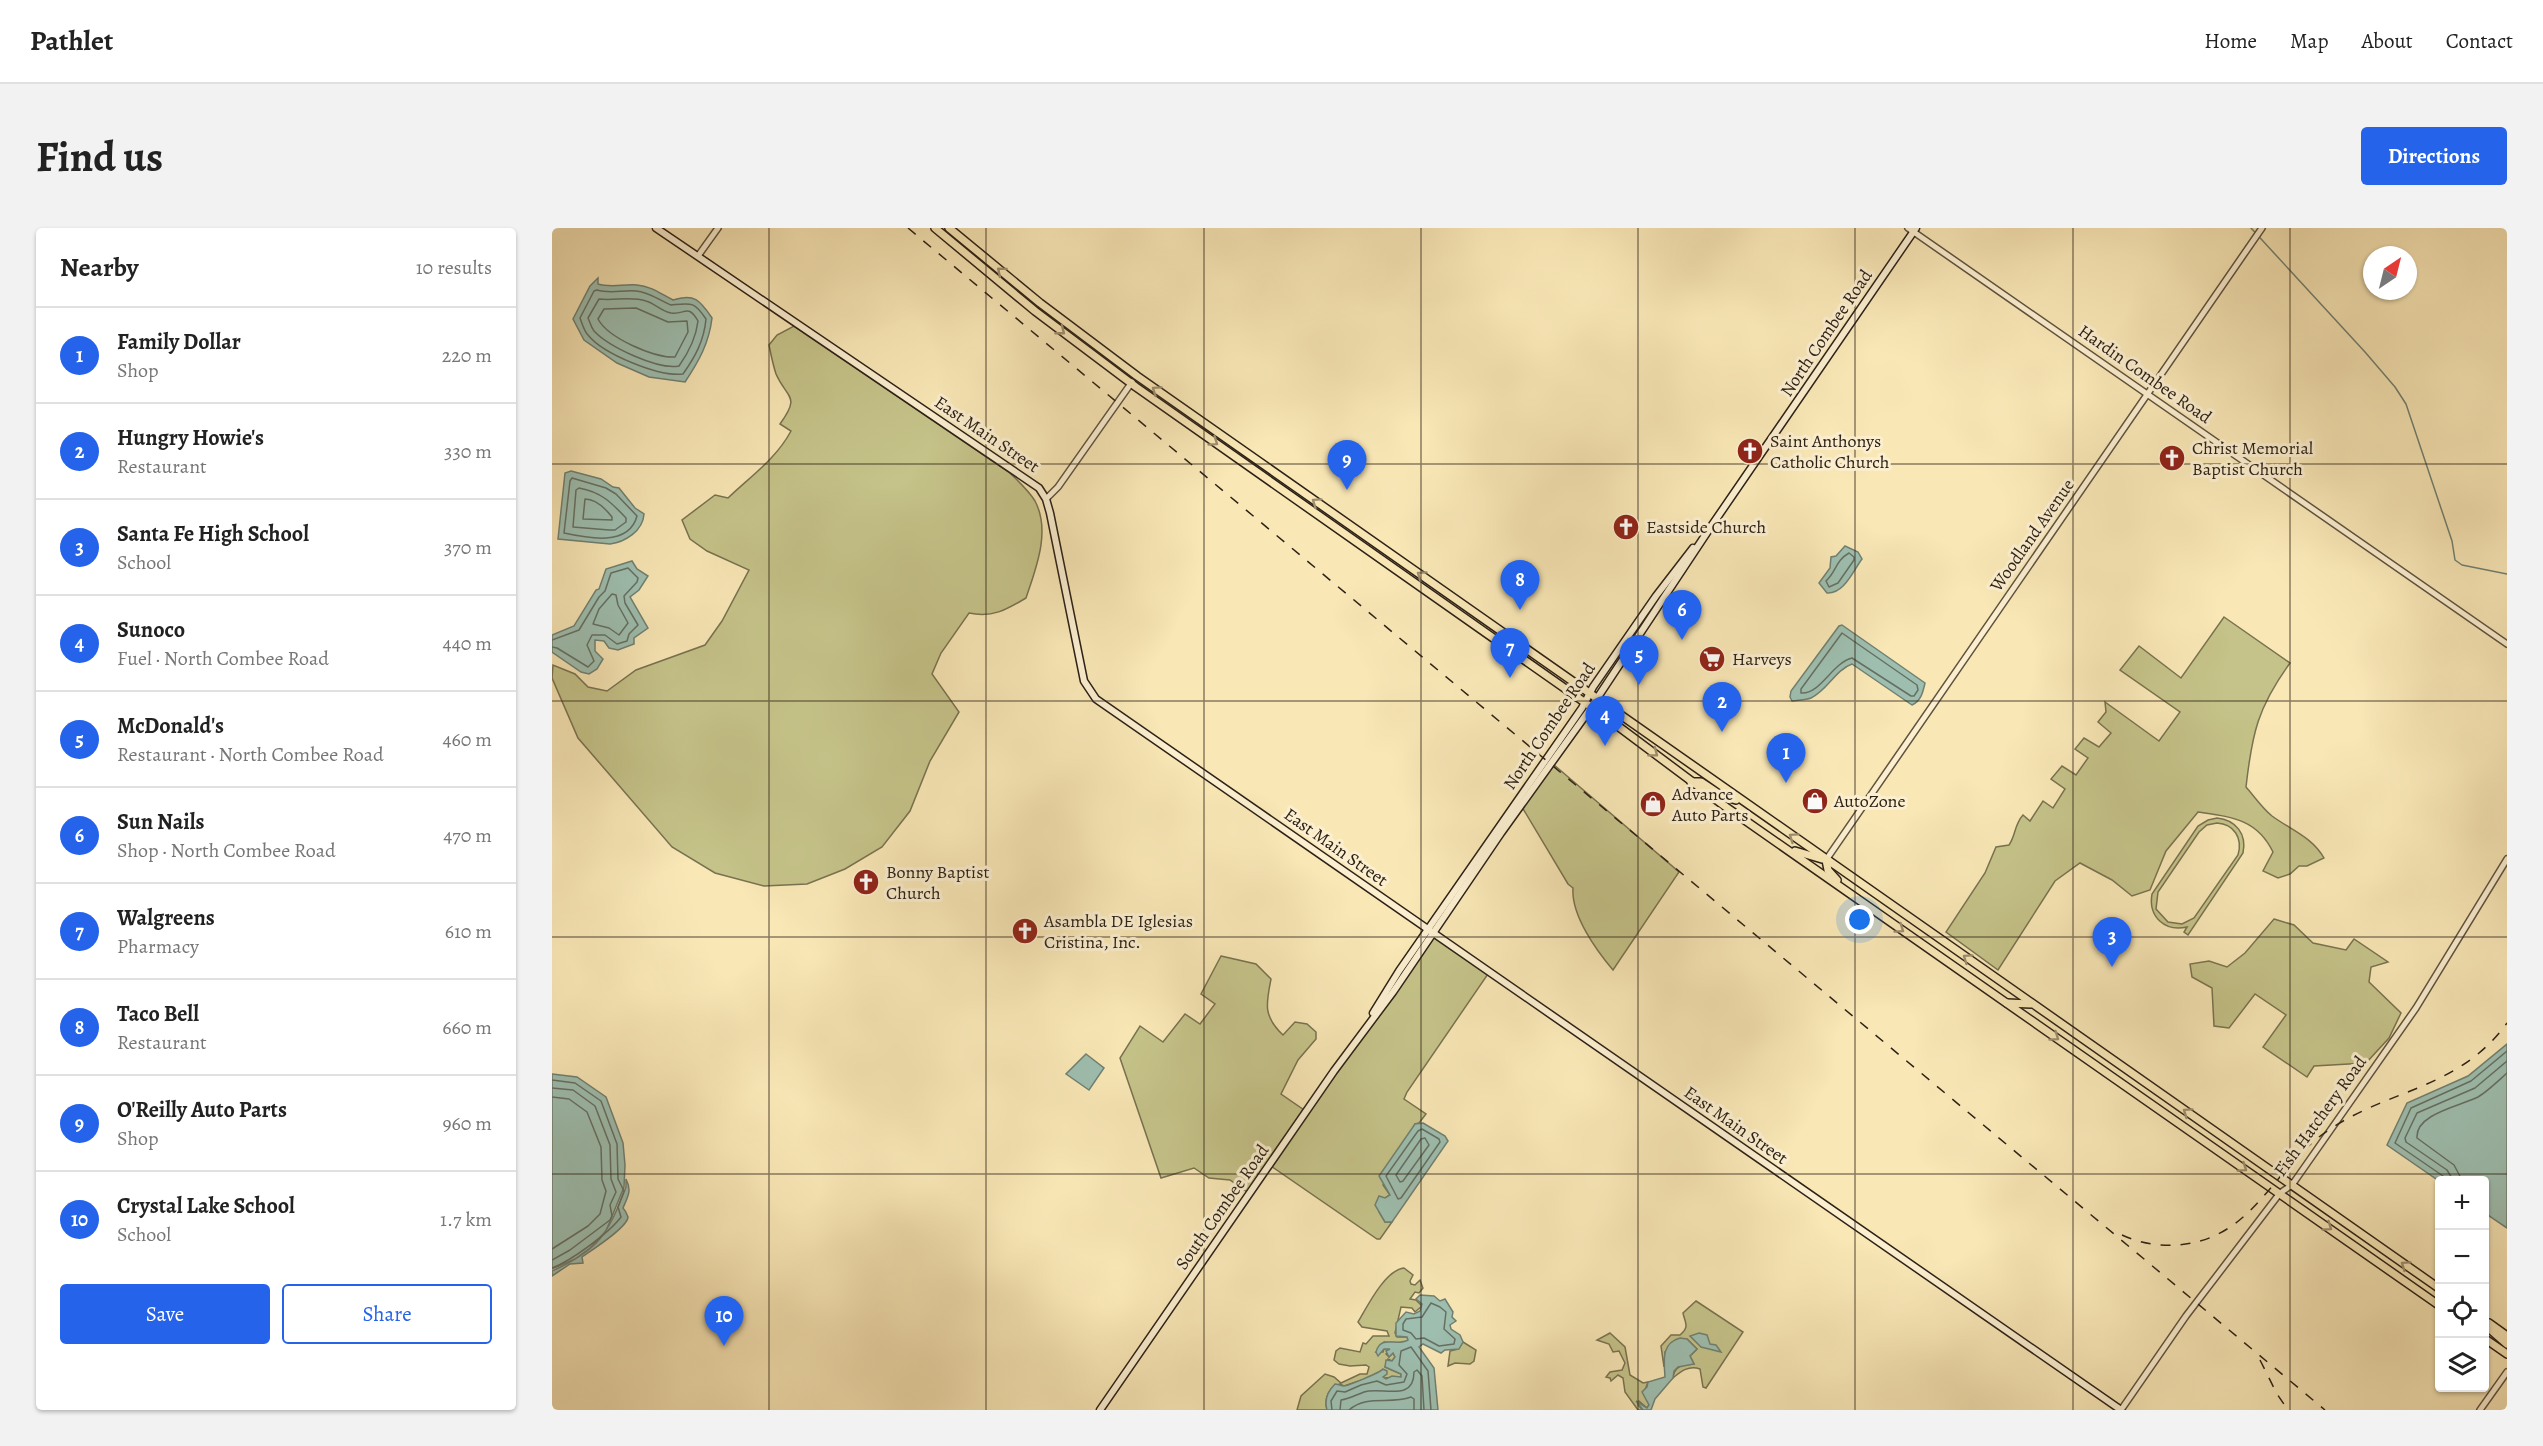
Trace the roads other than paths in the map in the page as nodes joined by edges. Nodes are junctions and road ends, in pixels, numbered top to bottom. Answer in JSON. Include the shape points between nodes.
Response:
{"nodes":[{"id":1,"x":656,"y":228,"type":"edge"},
{"id":2,"x":718,"y":228,"type":"edge"},
{"id":3,"x":935,"y":228,"type":"edge"},
{"id":4,"x":949,"y":228,"type":"edge"},
{"id":5,"x":1913,"y":229,"type":"edge"},
{"id":6,"x":2259,"y":232,"type":"edge"},
{"id":7,"x":698,"y":256,"type":"junction"},
{"id":8,"x":1040,"y":303,"type":"junction"},
{"id":9,"x":1035,"y":311,"type":"junction"},
{"id":10,"x":1137,"y":376,"type":"junction"},
{"id":11,"x":1131,"y":384,"type":"junction"},
{"id":12,"x":2147,"y":394,"type":"junction"},
{"id":13,"x":1250,"y":456,"type":"junction"},
{"id":14,"x":1245,"y":463,"type":"junction"},
{"id":15,"x":1046,"y":499,"type":"junction"},
{"id":16,"x":1699,"y":543,"type":"junction"},
{"id":17,"x":1419,"y":585,"type":"junction"},
{"id":18,"x":1469,"y":609,"type":"junction"},
{"id":19,"x":2507,"y":644,"type":"edge"},
{"id":20,"x":1590,"y":693,"type":"junction"},
{"id":21,"x":1596,"y":698,"type":"junction"},
{"id":22,"x":1588,"y":704,"type":"junction"},
{"id":23,"x":1691,"y":782,"type":"junction"},
{"id":24,"x":1744,"y":802,"type":"junction"},
{"id":25,"x":1777,"y":842,"type":"junction"},
{"id":26,"x":2507,"y":859,"type":"edge"},
{"id":27,"x":1826,"y":860,"type":"junction"},
{"id":28,"x":1848,"y":892,"type":"junction"},
{"id":29,"x":1431,"y":931,"type":"junction"},
{"id":30,"x":1998,"y":980,"type":"junction"},
{"id":31,"x":2007,"y":1003,"type":"junction"},
{"id":32,"x":2032,"y":1004,"type":"junction"},
{"id":33,"x":2037,"y":1024,"type":"junction"},
{"id":34,"x":2292,"y":1185,"type":"junction"},
{"id":35,"x":2280,"y":1193,"type":"junction"},
{"id":36,"x":2385,"y":1251,"type":"junction"},
{"id":37,"x":2378,"y":1262,"type":"junction"},
{"id":38,"x":2435,"y":1285,"type":"edge"},
{"id":39,"x":2435,"y":1303,"type":"edge"},
{"id":40,"x":2489,"y":1325,"type":"edge"},
{"id":41,"x":2489,"y":1327,"type":"edge"},
{"id":42,"x":2507,"y":1336,"type":"edge"},
{"id":43,"x":2489,"y":1341,"type":"edge"},
{"id":44,"x":2507,"y":1344,"type":"edge"},
{"id":45,"x":2507,"y":1354,"type":"edge"},
{"id":46,"x":2507,"y":1372,"type":"edge"},
{"id":47,"x":1100,"y":1410,"type":"edge"},
{"id":48,"x":2121,"y":1410,"type":"edge"},
{"id":49,"x":2480,"y":1410,"type":"edge"}],
"edges":[{"from":1,"to":7,"type":"main road","name":"East Main Street"},
{"from":2,"to":7,"type":"street"},
{"from":3,"to":9,"type":"main road"},
{"from":8,"to":4,"type":"main road","one_way":true},
{"from":5,"to":12,"type":"street","name":"Hardin Combee Road"},
{"from":5,"to":16,"type":"main road","name":"North Combee Road"},
{"from":6,"to":12,"type":"street","name":"Woodland Avenue"},
{"from":7,"to":15,"type":"main road","name":"East Main Street","via":[[1032,482]]},
{"from":8,"to":9,"type":"main road"},
{"from":8,"to":10,"type":"main road"},
{"from":9,"to":11,"type":"main road","one_way":true},
{"from":10,"to":11,"type":"street"},
{"from":13,"to":10,"type":"main road","one_way":true},
{"from":11,"to":14,"type":"main road","one_way":true},
{"from":11,"to":15,"type":"street"},
{"from":12,"to":19,"type":"street","name":"Hardin Combee Road"},
{"from":12,"to":27,"type":"street","name":"Woodland Avenue"},
{"from":13,"to":14,"type":"main road"},
{"from":18,"to":13,"type":"main road","one_way":true},
{"from":14,"to":17,"type":"main road"},
{"from":15,"to":29,"type":"main road","name":"East Main Street","via":[[1084,681],[1096,699]]},
{"from":16,"to":20,"type":"main road","name":"North Combee Road","via":[[1689,550]]},
{"from":16,"to":21,"type":"main road","name":"North Combee Road"},
{"from":17,"to":18,"type":"main road"},
{"from":17,"to":22,"type":"main road"},
{"from":18,"to":20,"type":"main road"},
{"from":20,"to":21,"type":"main road"},
{"from":20,"to":22,"type":"main road","name":"North Combee Road"},
{"from":21,"to":22,"type":"main road","name":"North Combee Road"},
{"from":21,"to":24,"type":"main road"},
{"from":22,"to":23,"type":"main road","one_way":true},
{"from":22,"to":29,"type":"main road","name":"North Combee Road"},
{"from":23,"to":24,"type":"main road","via":[[1701,782],[1722,796]]},
{"from":23,"to":25,"type":"main road"},
{"from":27,"to":24,"type":"main road","one_way":true},
{"from":25,"to":27,"type":"main road"},
{"from":25,"to":28,"type":"main road"},
{"from":26,"to":34,"type":"street","name":"Fish Hatchery Road","via":[[2416,1008]]},
{"from":27,"to":28,"type":"main road","via":[[1830,873]]},
{"from":30,"to":27,"type":"main road","one_way":true},
{"from":28,"to":31,"type":"main road","one_way":true},
{"from":29,"to":47,"type":"main road","name":"South Combee Road","via":[[1383,1006]]},
{"from":29,"to":48,"type":"main road","name":"East Main Street"},
{"from":30,"to":31,"type":"main road","via":[[2006,991]]},
{"from":30,"to":32,"type":"main road"},
{"from":31,"to":32,"type":"main road"},
{"from":31,"to":33,"type":"main road"},
{"from":32,"to":33,"type":"main road","via":[[2031,1013]]},
{"from":34,"to":32,"type":"main road","one_way":true},
{"from":33,"to":35,"type":"main road","one_way":true},
{"from":34,"to":35,"type":"street","name":"Fish Hatchery Road"},
{"from":34,"to":36,"type":"main road"},
{"from":35,"to":37,"type":"main road","one_way":true},
{"from":35,"to":48,"type":"street","name":"Fish Hatchery Road","via":[[2186,1316]]},
{"from":36,"to":37,"type":"main road"},
{"from":38,"to":36,"type":"main road","one_way":true},
{"from":37,"to":39,"type":"main road"},
{"from":40,"to":42,"type":"main road"},
{"from":41,"to":44,"type":"main road"},
{"from":43,"to":45,"type":"main road"},
{"from":46,"to":49,"type":"street"}]}
